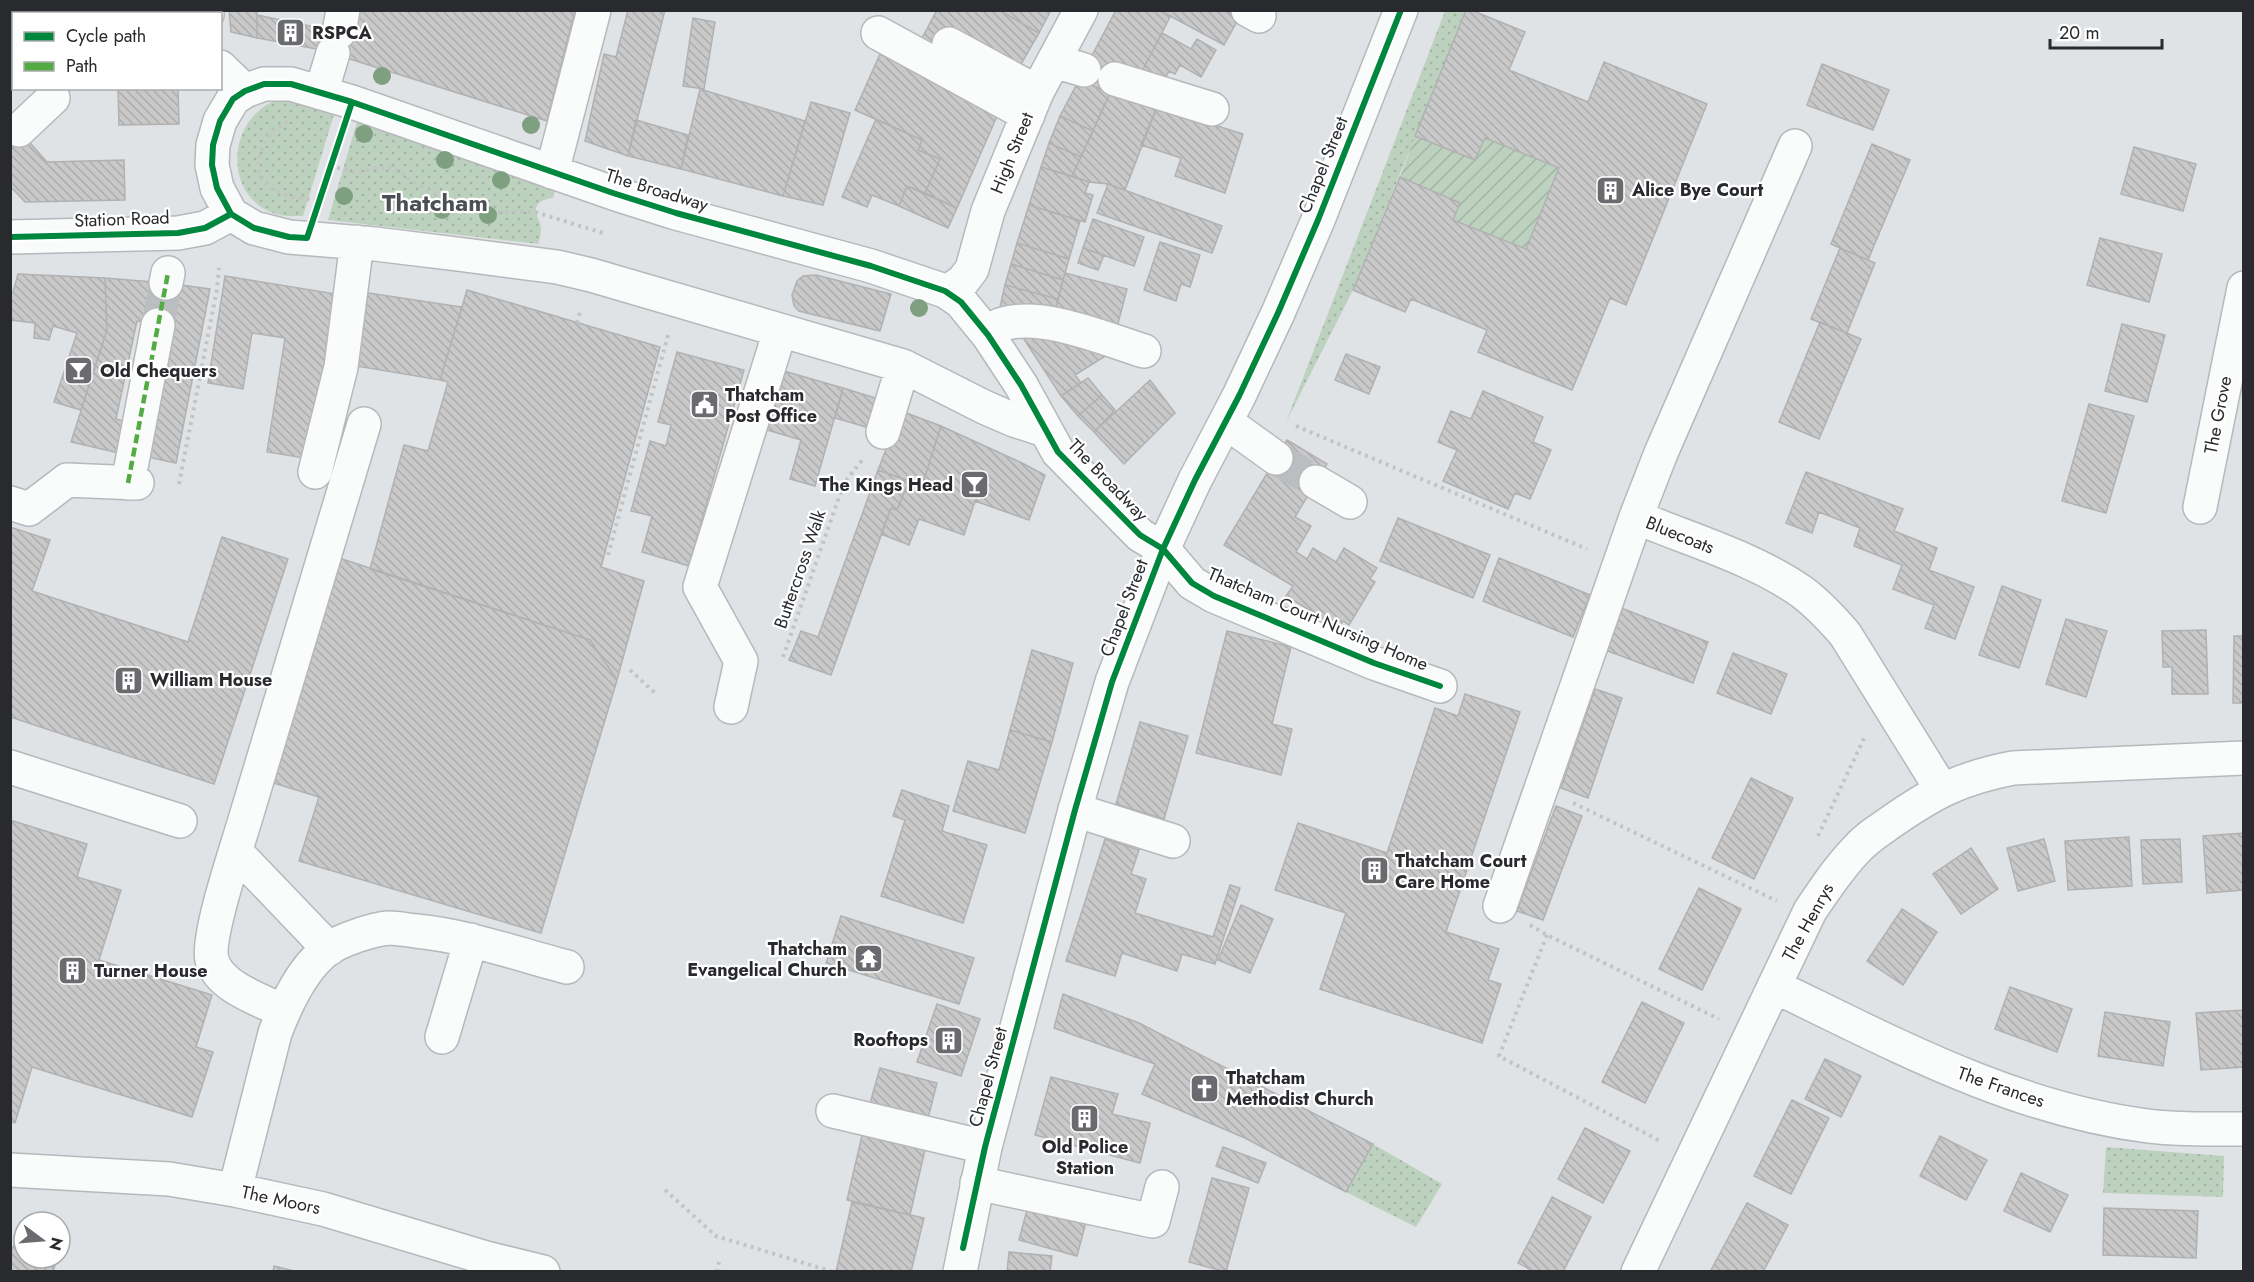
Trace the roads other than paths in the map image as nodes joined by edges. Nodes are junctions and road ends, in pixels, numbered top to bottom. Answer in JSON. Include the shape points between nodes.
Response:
{"nodes":[{"id":1,"x":594,"y":10,"type":"edge"},
{"id":2,"x":1081,"y":10,"type":"edge"},
{"id":3,"x":1401,"y":10,"type":"edge"},
{"id":4,"x":338,"y":32,"type":"edge"},
{"id":5,"x":878,"y":33,"type":"dead end"},
{"id":6,"x":949,"y":44,"type":"dead end"},
{"id":7,"x":222,"y":69,"type":"edge"},
{"id":8,"x":1084,"y":70,"type":"junction"},
{"id":9,"x":245,"y":91,"type":"junction"},
{"id":10,"x":321,"y":93,"type":"junction"},
{"id":11,"x":53,"y":98,"type":"dead end"},
{"id":12,"x":1032,"y":103,"type":"junction"},
{"id":13,"x":1212,"y":109,"type":"dead end"},
{"id":14,"x":19,"y":130,"type":"dead end"},
{"id":15,"x":1795,"y":146,"type":"dead end"},
{"id":16,"x":552,"y":172,"type":"junction"},
{"id":17,"x":231,"y":214,"type":"junction"},
{"id":18,"x":10,"y":237,"type":"edge"},
{"id":19,"x":357,"y":242,"type":"junction"},
{"id":20,"x":2244,"y":288,"type":"edge"},
{"id":21,"x":945,"y":291,"type":"junction"},
{"id":22,"x":158,"y":325,"type":"tunnel mouth"},
{"id":23,"x":780,"y":331,"type":"junction"},
{"id":24,"x":988,"y":334,"type":"junction"},
{"id":25,"x":1144,"y":351,"type":"dead end"},
{"id":26,"x":903,"y":366,"type":"junction"},
{"id":27,"x":1226,"y":422,"type":"junction"},
{"id":28,"x":364,"y":424,"type":"dead end"},
{"id":29,"x":1045,"y":430,"type":"junction"},
{"id":30,"x":883,"y":432,"type":"road end"},
{"id":31,"x":1276,"y":458,"type":"tunnel mouth"},
{"id":32,"x":315,"y":472,"type":"dead end"},
{"id":33,"x":1316,"y":482,"type":"tunnel mouth"},
{"id":34,"x":1350,"y":502,"type":"dead end"},
{"id":35,"x":10,"y":503,"type":"edge"},
{"id":36,"x":2200,"y":507,"type":"dead end"},
{"id":37,"x":1636,"y":517,"type":"junction"},
{"id":38,"x":1163,"y":549,"type":"junction"},
{"id":39,"x":1440,"y":686,"type":"dead end"},
{"id":40,"x":731,"y":707,"type":"dead end"},
{"id":41,"x":2244,"y":758,"type":"edge"},
{"id":42,"x":10,"y":767,"type":"edge"},
{"id":43,"x":1942,"y":790,"type":"junction"},
{"id":44,"x":1075,"y":810,"type":"junction"},
{"id":45,"x":180,"y":821,"type":"dead end"},
{"id":46,"x":1173,"y":841,"type":"dead end"},
{"id":47,"x":236,"y":852,"type":"junction"},
{"id":48,"x":1500,"y":906,"type":"road end"},
{"id":49,"x":471,"y":940,"type":"junction"},
{"id":50,"x":328,"y":949,"type":"junction"},
{"id":51,"x":567,"y":967,"type":"dead end"},
{"id":52,"x":1774,"y":986,"type":"junction"},
{"id":53,"x":284,"y":1011,"type":"junction"},
{"id":54,"x":442,"y":1037,"type":"dead end"},
{"id":55,"x":833,"y":1111,"type":"dead end"},
{"id":56,"x":2244,"y":1129,"type":"edge"},
{"id":57,"x":985,"y":1146,"type":"junction"},
{"id":58,"x":10,"y":1170,"type":"edge"},
{"id":59,"x":977,"y":1183,"type":"junction"},
{"id":60,"x":1162,"y":1187,"type":"dead end"},
{"id":61,"x":235,"y":1190,"type":"junction"},
{"id":62,"x":543,"y":1272,"type":"edge"},
{"id":63,"x":960,"y":1272,"type":"edge"},
{"id":64,"x":1638,"y":1272,"type":"edge"}],
"edges":[{"from":1,"to":16,"type":"street"},
{"from":2,"to":8,"type":"street","name":"High Street"},
{"from":3,"to":27,"type":"street","name":"Chapel Street","via":[[1318,220]]},
{"from":4,"to":10,"type":"street"},
{"from":5,"to":12,"type":"street"},
{"from":6,"to":12,"type":"street"},
{"from":7,"to":9,"type":"street"},
{"from":8,"to":12,"type":"street","name":"High Street"},
{"from":8,"to":13,"type":"street"},
{"from":9,"to":10,"type":"street","name":"The Broadway","via":[[276,83]]},
{"from":9,"to":17,"type":"street","via":[[233,99],[220,121],[213,145],[217,188]]},
{"from":10,"to":16,"type":"street","name":"The Broadway"},
{"from":11,"to":14,"type":"street"},
{"from":12,"to":21,"type":"street","name":"High Street","via":[[988,211],[972,269],[963,281]]},
{"from":15,"to":37,"type":"street","name":"Bluecoats"},
{"from":16,"to":21,"type":"street","name":"The Broadway","via":[[676,213],[861,263]]},
{"from":17,"to":18,"type":"street","name":"Station Road","via":[[205,228],[178,232]]},
{"from":17,"to":19,"type":"street","name":"The Broadway","via":[[254,228],[289,237]]},
{"from":19,"to":23,"type":"street","name":"The Broadway","via":[[556,267]]},
{"from":19,"to":32,"type":"street","via":[[341,367]]},
{"from":20,"to":36,"type":"street","name":"The Grove"},
{"from":21,"to":24,"type":"street","name":"The Broadway","via":[[962,302]]},
{"from":22,"to":35,"type":"street","via":[[133,483],[67,480],[29,509]]},
{"from":23,"to":26,"type":"street","name":"The Broadway"},
{"from":23,"to":40,"type":"street","via":[[700,587],[741,661]]},
{"from":24,"to":25,"type":"street","via":[[1001,324],[1054,324]]},
{"from":24,"to":29,"type":"street","name":"The Broadway"},
{"from":26,"to":29,"type":"street","name":"The Broadway","via":[[984,407]]},
{"from":26,"to":30,"type":"street"},
{"from":27,"to":31,"type":"street"},
{"from":27,"to":38,"type":"street","name":"Chapel Street"},
{"from":28,"to":47,"type":"street"},
{"from":29,"to":38,"type":"street","name":"The Broadway","via":[[1058,453],[1110,507],[1140,535]]},
{"from":33,"to":34,"type":"street"},
{"from":37,"to":43,"type":"street","name":"Bluecoats","via":[[1724,552],[1802,592],[1845,634]]},
{"from":37,"to":48,"type":"street"},
{"from":38,"to":39,"type":"street","name":"Thatcham Court Nursing Home","via":[[1192,583],[1214,596],[1374,663]]},
{"from":38,"to":44,"type":"street","name":"Chapel Street","via":[[1112,682]]},
{"from":41,"to":43,"type":"street","name":"The Henrys","via":[[2013,768],[1978,775]]},
{"from":42,"to":45,"type":"street"},
{"from":43,"to":52,"type":"street","name":"The Henrys","via":[[1921,800],[1856,849],[1810,911]]},
{"from":44,"to":46,"type":"street"},
{"from":44,"to":57,"type":"street","name":"Chapel Street"},
{"from":47,"to":50,"type":"street"},
{"from":47,"to":53,"type":"street","via":[[211,944],[212,960],[228,984]]},
{"from":49,"to":50,"type":"street","via":[[388,928]]},
{"from":49,"to":51,"type":"street"},
{"from":49,"to":54,"type":"street"},
{"from":50,"to":53,"type":"street","via":[[307,970]]},
{"from":52,"to":56,"type":"street","name":"The Frances","via":[[1934,1063],[2027,1099],[2148,1126]]},
{"from":52,"to":64,"type":"street","name":"The Henrys"},
{"from":53,"to":61,"type":"street"},
{"from":55,"to":57,"type":"street"},
{"from":57,"to":59,"type":"street","name":"Chapel Street"},
{"from":58,"to":61,"type":"street","name":"The Moors","via":[[169,1179]]},
{"from":59,"to":60,"type":"street","via":[[1153,1221]]},
{"from":59,"to":63,"type":"street","name":"Chapel Street"},
{"from":61,"to":62,"type":"street","name":"The Moors","via":[[323,1209]]}]}
